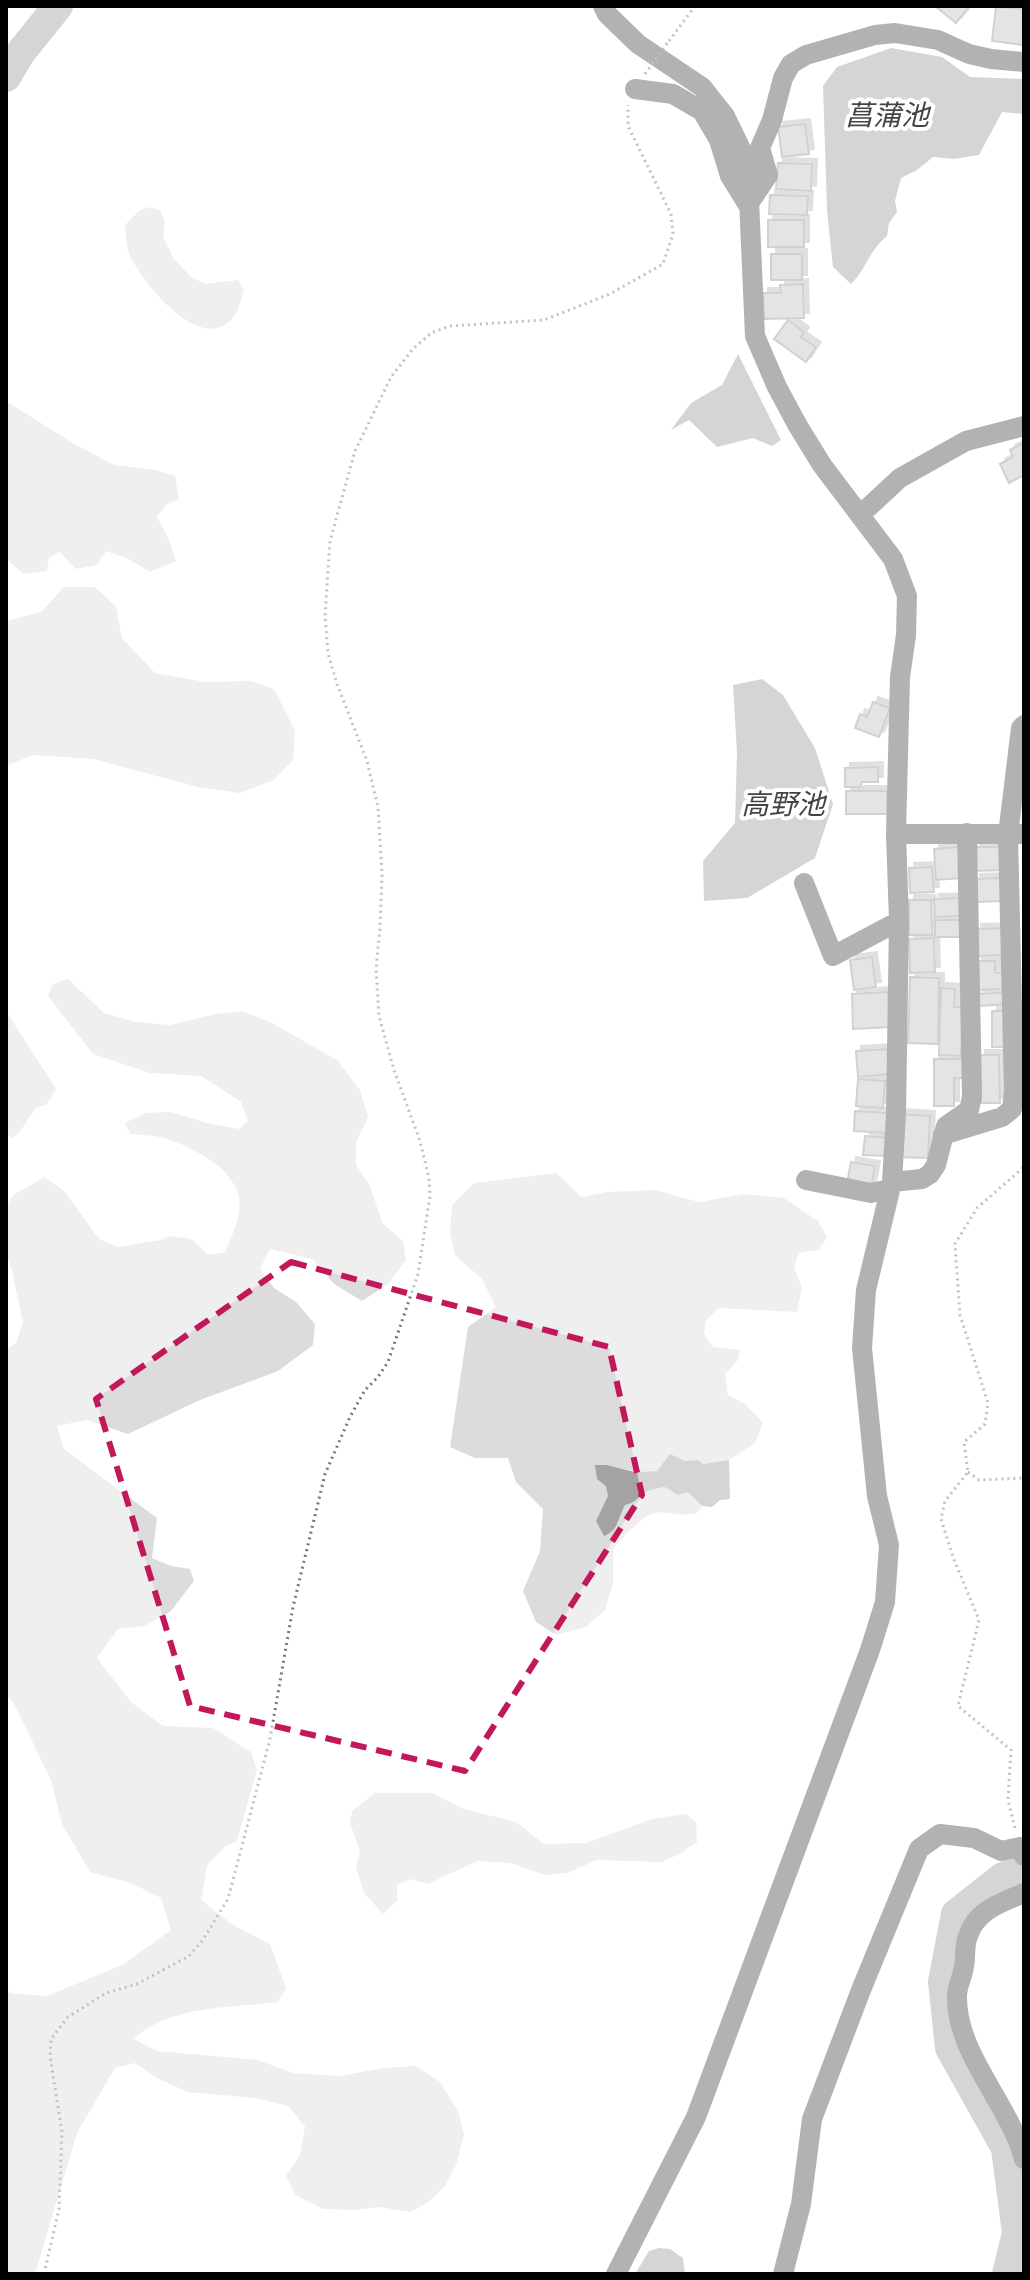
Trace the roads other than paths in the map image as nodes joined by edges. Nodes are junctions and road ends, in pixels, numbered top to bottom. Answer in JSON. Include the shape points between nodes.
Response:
{"nodes":[{"id":1,"x":603,"y":6,"type":"edge"},
{"id":2,"x":1024,"y":62,"type":"edge"},
{"id":3,"x":640,"y":82,"type":"road end"},
{"id":4,"x":748,"y":205,"type":"junction"},
{"id":5,"x":1024,"y":426,"type":"edge"},
{"id":6,"x":860,"y":515,"type":"junction"},
{"id":7,"x":1024,"y":725,"type":"edge"},
{"id":8,"x":967,"y":833,"type":"junction"},
{"id":9,"x":896,"y":834,"type":"junction"},
{"id":10,"x":1016,"y":834,"type":"edge"},
{"id":11,"x":804,"y":883,"type":"dead end"},
{"id":12,"x":899,"y":921,"type":"junction"},
{"id":13,"x":943,"y":1135,"type":"junction"},
{"id":14,"x":806,"y":1180,"type":"dead end"},
{"id":15,"x":891,"y":1186,"type":"junction"},
{"id":16,"x":1022,"y":1851,"type":"edge"},
{"id":17,"x":1024,"y":1893,"type":"edge"},
{"id":18,"x":1024,"y":2159,"type":"edge"},
{"id":19,"x":616,"y":2274,"type":"edge"},
{"id":20,"x":783,"y":2274,"type":"edge"}],
"edges":[{"from":1,"to":4,"type":"street","via":[[638,44],[702,87],[725,116],[742,151]]},
{"from":2,"to":4,"type":"street","via":[[969,54],[938,40],[895,33],[806,55],[791,64],[783,78],[760,148],[768,175]]},
{"from":3,"to":4,"type":"street","via":[[702,111]]},
{"from":4,"to":6,"type":"street","via":[[755,336],[798,426]]},
{"from":5,"to":6,"type":"street","via":[[966,441],[900,478]]},
{"from":6,"to":9,"type":"street","via":[[893,559],[907,596]]},
{"from":7,"to":10,"type":"street"},
{"from":8,"to":9,"type":"street"},
{"from":8,"to":10,"type":"street"},
{"from":8,"to":13,"type":"street","via":[[972,1097],[969,1110],[946,1126]]},
{"from":9,"to":12,"type":"street"},
{"from":10,"to":13,"type":"street","via":[[1012,1109]]},
{"from":11,"to":12,"type":"street","via":[[833,956]]},
{"from":12,"to":15,"type":"street"},
{"from":13,"to":15,"type":"street","via":[[930,1174]]},
{"from":14,"to":15,"type":"street","via":[[871,1193]]},
{"from":15,"to":19,"type":"street","via":[[866,1290],[862,1348],[877,1496],[889,1545],[885,1602],[696,2117]]},
{"from":16,"to":20,"type":"street","via":[[1001,1851],[974,1838],[940,1834],[919,1849],[812,2119],[801,2204]]},
{"from":17,"to":18,"type":"street","via":[[976,1919],[956,1993],[969,2048],[1013,2126]]}]}
